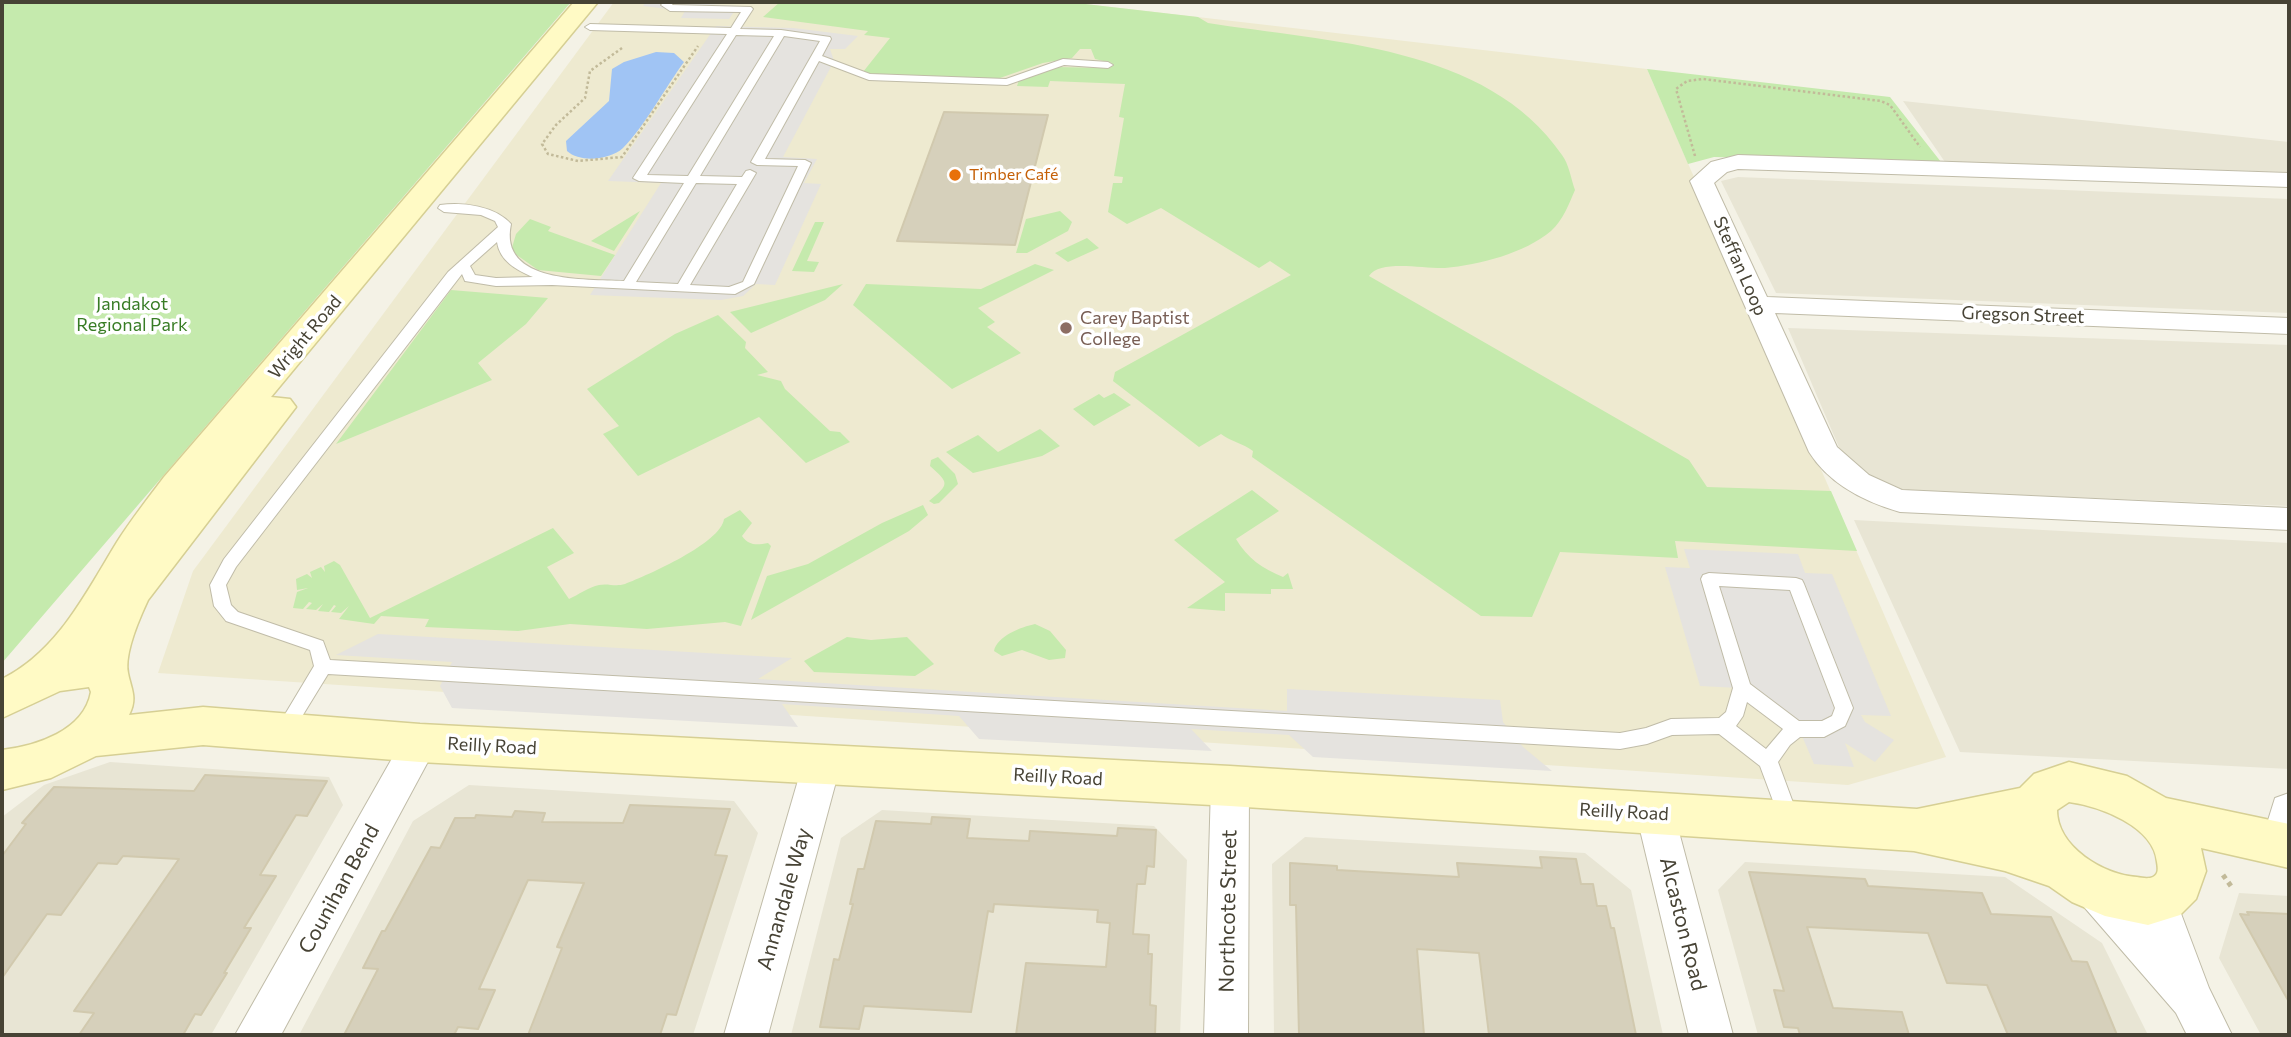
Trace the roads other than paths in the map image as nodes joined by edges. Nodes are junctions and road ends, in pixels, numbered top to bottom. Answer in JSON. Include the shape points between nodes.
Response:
{"nodes":[{"id":1,"x":610,"y":2,"type":"edge"},
{"id":2,"x":668,"y":2,"type":"edge"},
{"id":3,"x":580,"y":19,"type":"edge"},
{"id":4,"x":735,"y":30,"type":"junction"},
{"id":5,"x":781,"y":33,"type":"junction"},
{"id":6,"x":816,"y":57,"type":"junction"},
{"id":7,"x":1108,"y":65,"type":"dead end"},
{"id":8,"x":757,"y":162,"type":"junction"},
{"id":9,"x":692,"y":179,"type":"junction"},
{"id":10,"x":2289,"y":180,"type":"edge"},
{"id":11,"x":746,"y":181,"type":"junction"},
{"id":12,"x":429,"y":214,"type":"junction"},
{"id":13,"x":503,"y":229,"type":"junction"},
{"id":14,"x":464,"y":265,"type":"junction"},
{"id":15,"x":552,"y":281,"type":"junction"},
{"id":16,"x":628,"y":285,"type":"junction"},
{"id":17,"x":682,"y":288,"type":"junction"},
{"id":18,"x":1757,"y":304,"type":"junction"},
{"id":19,"x":2289,"y":326,"type":"edge"},
{"id":20,"x":2289,"y":519,"type":"edge"},
{"id":21,"x":324,"y":667,"type":"junction"},
{"id":22,"x":109,"y":685,"type":"junction"},
{"id":23,"x":1742,"y":688,"type":"junction"},
{"id":24,"x":18,"y":690,"type":"edge"},
{"id":25,"x":203,"y":726,"type":"junction"},
{"id":26,"x":1723,"y":726,"type":"junction"},
{"id":27,"x":1796,"y":730,"type":"junction"},
{"id":28,"x":282,"y":733,"type":"junction"},
{"id":29,"x":86,"y":738,"type":"junction"},
{"id":30,"x":421,"y":743,"type":"junction"},
{"id":31,"x":1768,"y":761,"type":"junction"},
{"id":32,"x":822,"y":763,"type":"junction"},
{"id":33,"x":12,"y":774,"type":"edge"},
{"id":34,"x":1230,"y":786,"type":"junction"},
{"id":35,"x":2033,"y":806,"type":"junction"},
{"id":36,"x":1655,"y":813,"type":"junction"},
{"id":37,"x":2153,"y":816,"type":"junction"},
{"id":38,"x":1790,"y":822,"type":"junction"},
{"id":39,"x":1914,"y":830,"type":"junction"},
{"id":40,"x":2281,"y":836,"type":"edge"},
{"id":41,"x":2079,"y":879,"type":"junction"},
{"id":42,"x":2188,"y":880,"type":"junction"},
{"id":43,"x":2191,"y":998,"type":"junction"},
{"id":44,"x":257,"y":1035,"type":"edge"},
{"id":45,"x":746,"y":1035,"type":"edge"},
{"id":46,"x":1226,"y":1035,"type":"edge"},
{"id":47,"x":1711,"y":1035,"type":"edge"},
{"id":48,"x":2210,"y":1035,"type":"edge"}],
"edges":[{"from":1,"to":3,"type":"street","name":"Wright Road"},
{"from":2,"to":4,"type":"lane","via":[[670,8],[748,9]]},
{"from":3,"to":4,"type":"lane"},
{"from":3,"to":12,"type":"street","name":"Wright Road"},
{"from":4,"to":5,"type":"lane"},
{"from":4,"to":9,"type":"lane","via":[[639,178]]},
{"from":5,"to":6,"type":"lane","via":[[826,39]]},
{"from":5,"to":9,"type":"lane"},
{"from":6,"to":7,"type":"lane","via":[[869,76],[1007,82],[1080,57]]},
{"from":6,"to":8,"type":"lane"},
{"from":8,"to":11,"type":"lane"},
{"from":8,"to":17,"type":"lane","via":[[806,163],[748,284],[730,291]]},
{"from":9,"to":11,"type":"lane"},
{"from":9,"to":16,"type":"lane"},
{"from":10,"to":18,"type":"street","name":"Steffan Loop","via":[[1738,162],[1718,167],[1702,181]]},
{"from":11,"to":17,"type":"lane"},
{"from":12,"to":13,"type":"lane","via":[[466,209],[499,217]]},
{"from":12,"to":22,"type":"street","name":"Wright Road","via":[[132,591],[115,625]]},
{"from":12,"to":24,"type":"street","name":"Wright Road","via":[[177,486],[74,645]]},
{"from":13,"to":14,"type":"lane"},
{"from":13,"to":15,"type":"lane","via":[[505,255]]},
{"from":14,"to":15,"type":"lane","via":[[470,278],[479,281]]},
{"from":14,"to":21,"type":"lane","via":[[246,542],[218,585],[225,611],[238,620],[300,636],[317,646]]},
{"from":15,"to":16,"type":"lane"},
{"from":16,"to":17,"type":"lane"},
{"from":18,"to":19,"type":"street","name":"Gregson Street"},
{"from":18,"to":20,"type":"street","name":"Steffan Loop","via":[[1824,452],[1843,473],[1874,492],[1900,501]]},
{"from":21,"to":26,"type":"lane","via":[[1620,741],[1671,727]]},
{"from":21,"to":28,"type":"lane"},
{"from":22,"to":24,"type":"street","name":"Wright Road","via":[[79,670]]},
{"from":22,"to":25,"type":"street","name":"Reilly Road"},
{"from":22,"to":29,"type":"street","name":"Wright Road","via":[[110,708]]},
{"from":23,"to":26,"type":"lane","via":[[1734,716]]},
{"from":23,"to":27,"type":"lane"},
{"from":23,"to":27,"type":"lane","via":[[1709,579],[1796,584],[1844,708],[1839,721],[1824,729]]},
{"from":25,"to":28,"type":"street","name":"Reilly Road"},
{"from":25,"to":29,"type":"street","name":"Reilly Road"},
{"from":26,"to":31,"type":"lane"},
{"from":27,"to":31,"type":"lane"},
{"from":28,"to":30,"type":"street","name":"Reilly Road"},
{"from":29,"to":33,"type":"street","name":"Wright Road","via":[[51,760]]},
{"from":30,"to":32,"type":"street","name":"Reilly Road"},
{"from":30,"to":44,"type":"street","name":"Counihan Bend"},
{"from":31,"to":38,"type":"lane"},
{"from":32,"to":34,"type":"street","name":"Reilly Road"},
{"from":32,"to":45,"type":"street","name":"Annandale Way"},
{"from":34,"to":36,"type":"street","name":"Reilly Road"},
{"from":34,"to":46,"type":"street","name":"Northcote Street"},
{"from":35,"to":37,"type":"street","via":[[2052,785],[2089,783],[2122,795]]},
{"from":35,"to":39,"type":"street","name":"Reilly Road"},
{"from":35,"to":41,"type":"street","via":[[2038,837]]},
{"from":36,"to":38,"type":"street","name":"Reilly Road"},
{"from":36,"to":47,"type":"street","name":"Alcaston Road"},
{"from":37,"to":40,"type":"street"},
{"from":37,"to":42,"type":"street","via":[[2173,840]]},
{"from":38,"to":39,"type":"street","name":"Reilly Road"},
{"from":39,"to":41,"type":"street","name":"Reilly Road","via":[[2005,849]]},
{"from":40,"to":42,"type":"street","via":[[2212,860]]},
{"from":41,"to":42,"type":"street","name":"Reilly Road","via":[[2137,901]]},
{"from":41,"to":43,"type":"street"},
{"from":42,"to":43,"type":"street"},
{"from":43,"to":48,"type":"street"}]}
